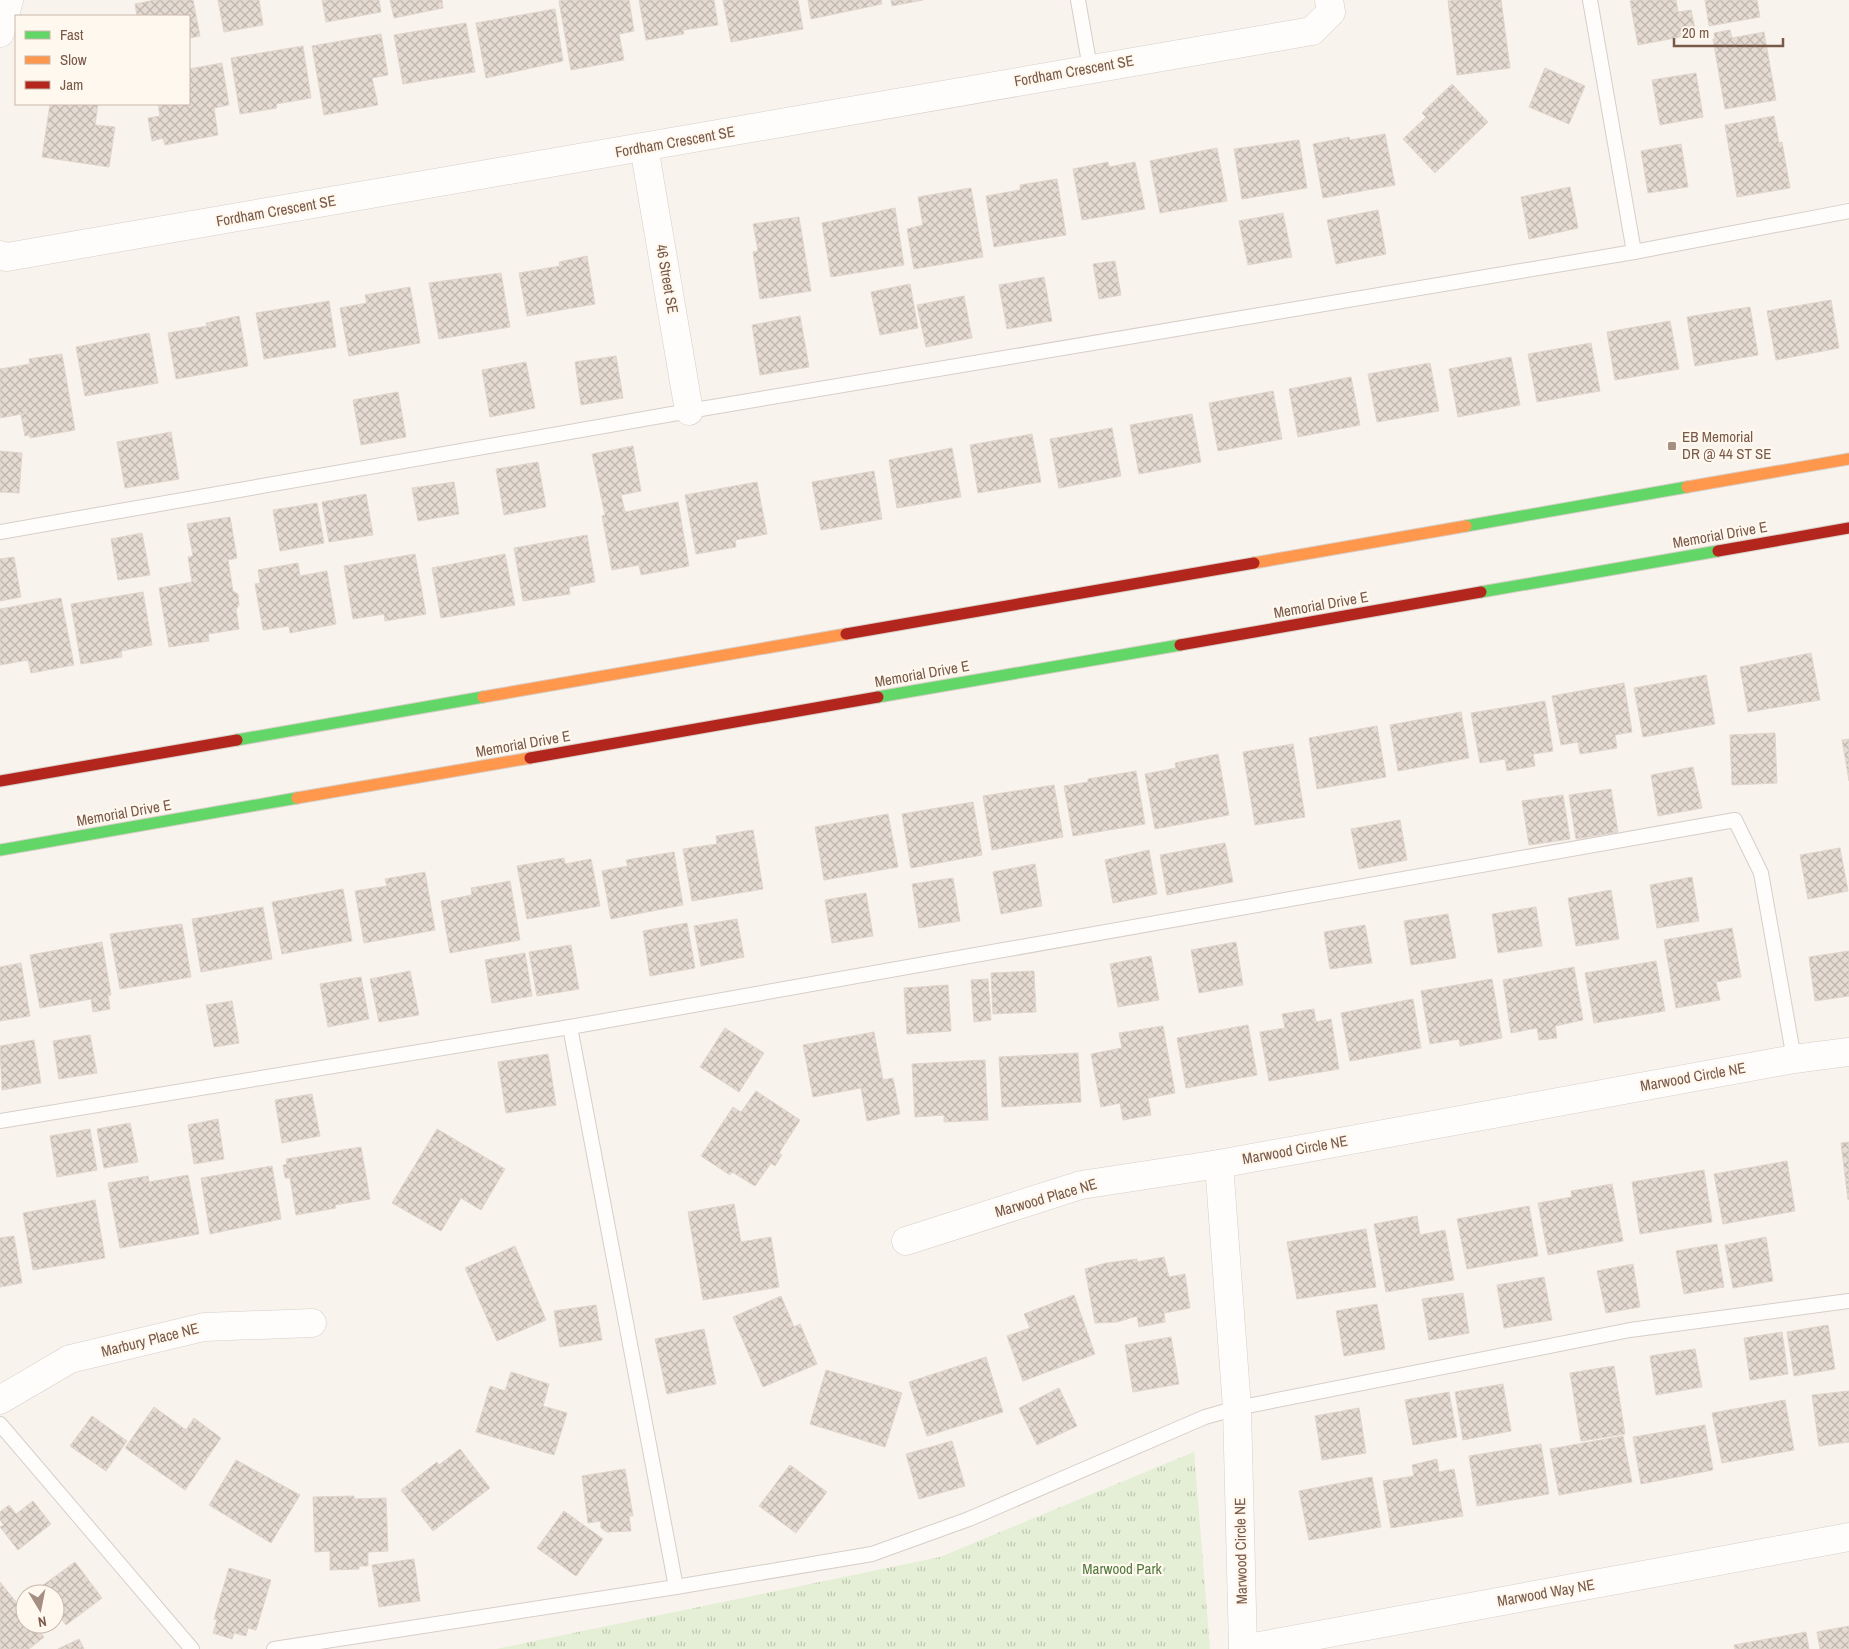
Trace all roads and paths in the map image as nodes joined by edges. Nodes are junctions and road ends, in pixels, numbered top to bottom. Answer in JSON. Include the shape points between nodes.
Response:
{"nodes":[{"id":1,"x":8,"y":0,"type":"edge"},
{"id":2,"x":1078,"y":0,"type":"edge"},
{"id":3,"x":1328,"y":0,"type":"edge"},
{"id":4,"x":1590,"y":0,"type":"edge"},
{"id":5,"x":0,"y":33,"type":"edge"},
{"id":6,"x":1090,"y":68,"type":"junction"},
{"id":7,"x":644,"y":147,"type":"junction"},
{"id":8,"x":1849,"y":211,"type":"edge"},
{"id":9,"x":1634,"y":252,"type":"junction"},
{"id":10,"x":0,"y":255,"type":"edge"},
{"id":11,"x":689,"y":411,"type":"junction"},
{"id":12,"x":1849,"y":459,"type":"edge"},
{"id":13,"x":1849,"y":528,"type":"edge"},
{"id":14,"x":0,"y":532,"type":"edge"},
{"id":15,"x":0,"y":781,"type":"edge"},
{"id":16,"x":0,"y":850,"type":"edge"},
{"id":17,"x":570,"y":1027,"type":"junction"},
{"id":18,"x":1849,"y":1052,"type":"edge"},
{"id":19,"x":1794,"y":1059,"type":"junction"},
{"id":20,"x":0,"y":1121,"type":"edge"},
{"id":21,"x":1219,"y":1164,"type":"junction"},
{"id":22,"x":906,"y":1241,"type":"dead end"},
{"id":23,"x":1849,"y":1301,"type":"edge"},
{"id":24,"x":312,"y":1323,"type":"dead end"},
{"id":25,"x":0,"y":1400,"type":"edge"},
{"id":26,"x":1237,"y":1408,"type":"junction"},
{"id":27,"x":0,"y":1424,"type":"edge"},
{"id":28,"x":1849,"y":1537,"type":"edge"},
{"id":29,"x":676,"y":1587,"type":"junction"},
{"id":30,"x":192,"y":1649,"type":"edge"},
{"id":31,"x":274,"y":1649,"type":"edge"},
{"id":32,"x":1243,"y":1649,"type":"edge"}],
"edges":[{"from":1,"to":5,"type":"street"},
{"from":2,"to":6,"type":"lane"},
{"from":3,"to":6,"type":"street","name":"Fordham Crescent SE","via":[[1331,12],[1312,31]]},
{"from":4,"to":9,"type":"lane"},
{"from":6,"to":7,"type":"street","name":"Fordham Crescent SE"},
{"from":7,"to":10,"type":"street","name":"Fordham Crescent SE","via":[[7,257]]},
{"from":7,"to":11,"type":"street","name":"46 Street SE"},
{"from":8,"to":9,"type":"lane"},
{"from":9,"to":11,"type":"lane"},
{"from":11,"to":14,"type":"lane"},
{"from":12,"to":15,"type":"main road"},
{"from":13,"to":16,"type":"main road","name":"Memorial Drive E"},
{"from":17,"to":19,"type":"lane","via":[[1735,820],[1761,873]]},
{"from":17,"to":20,"type":"lane"},
{"from":17,"to":29,"type":"lane"},
{"from":18,"to":19,"type":"street","name":"Marwood Circle NE"},
{"from":19,"to":21,"type":"street","name":"Marwood Circle NE"},
{"from":21,"to":22,"type":"street","name":"Marwood Place NE","via":[[1081,1185]]},
{"from":21,"to":26,"type":"street","name":"Marwood Circle NE"},
{"from":23,"to":26,"type":"lane","via":[[1630,1330]]},
{"from":24,"to":25,"type":"street","name":"Marbury Place NE","via":[[204,1327],[70,1359]]},
{"from":26,"to":29,"type":"lane","via":[[1205,1417],[969,1519],[872,1554]]},
{"from":26,"to":32,"type":"street","name":"Marwood Circle NE"},
{"from":27,"to":30,"type":"lane"},
{"from":28,"to":32,"type":"street","name":"Marwood Way NE"},
{"from":29,"to":31,"type":"lane"}]}
